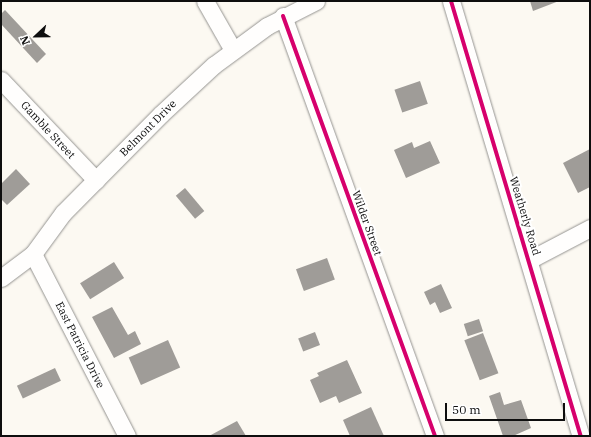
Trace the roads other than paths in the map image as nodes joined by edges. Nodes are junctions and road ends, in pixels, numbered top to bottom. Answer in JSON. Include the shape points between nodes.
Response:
{"nodes":[{"id":1,"x":205,"y":1,"type":"edge"},
{"id":2,"x":316,"y":1,"type":"edge"},
{"id":3,"x":451,"y":1,"type":"edge"},
{"id":4,"x":283,"y":16,"type":"junction"},
{"id":5,"x":233,"y":50,"type":"junction"},
{"id":6,"x":1,"y":80,"type":"edge"},
{"id":7,"x":96,"y":180,"type":"junction"},
{"id":8,"x":590,"y":228,"type":"edge"},
{"id":9,"x":33,"y":254,"type":"junction"},
{"id":10,"x":529,"y":260,"type":"junction"},
{"id":11,"x":1,"y":278,"type":"edge"},
{"id":12,"x":128,"y":436,"type":"edge"},
{"id":13,"x":434,"y":436,"type":"edge"},
{"id":14,"x":581,"y":436,"type":"edge"}],
"edges":[{"from":1,"to":5,"type":"street"},
{"from":2,"to":4,"type":"street","name":"Belmont Drive"},
{"from":3,"to":10,"type":"street","name":"Weatherly Road"},
{"from":4,"to":5,"type":"street","name":"Belmont Drive"},
{"from":4,"to":13,"type":"street","name":"Wilder Street"},
{"from":5,"to":7,"type":"street","name":"Belmont Drive","via":[[161,114]]},
{"from":6,"to":7,"type":"street","name":"Gamble Street"},
{"from":7,"to":9,"type":"street","name":"Belmont Drive","via":[[63,213]]},
{"from":8,"to":10,"type":"street"},
{"from":9,"to":11,"type":"street","name":"Belmont Drive"},
{"from":9,"to":12,"type":"street","name":"East Patricia Drive"},
{"from":10,"to":14,"type":"street","name":"Weatherly Road"}]}
